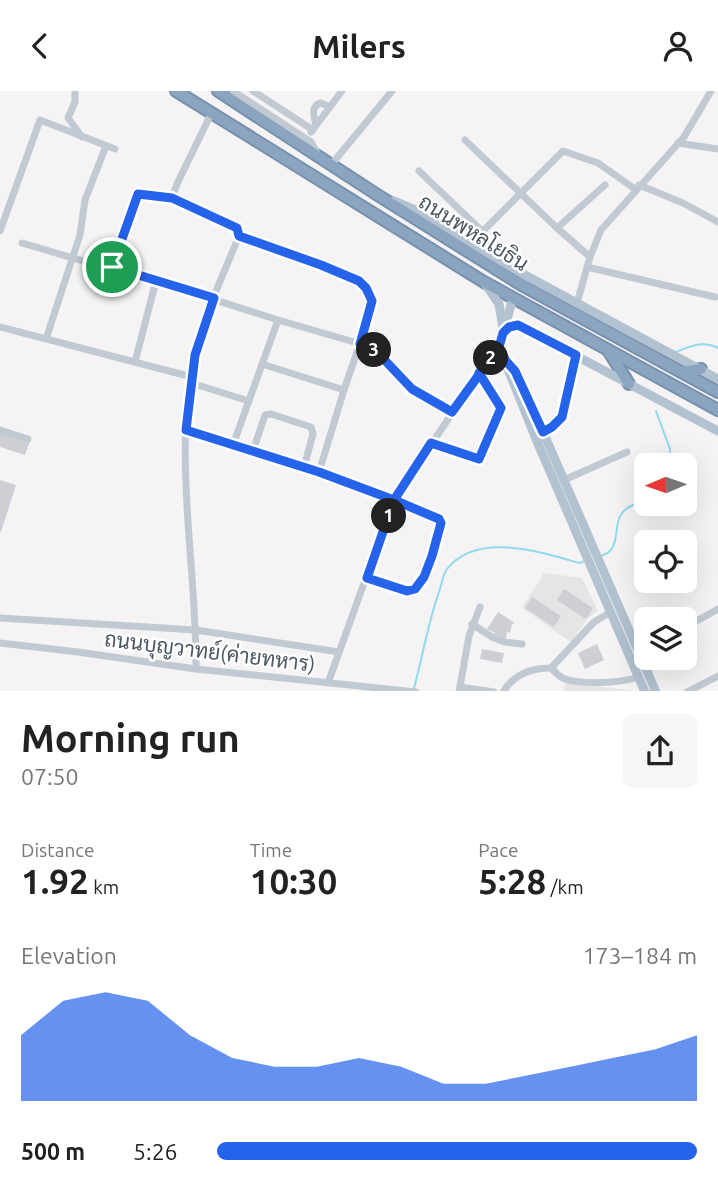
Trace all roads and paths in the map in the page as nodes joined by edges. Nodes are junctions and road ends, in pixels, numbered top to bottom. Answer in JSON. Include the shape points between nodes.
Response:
{"nodes":[{"id":1,"x":75,"y":91,"type":"edge"},
{"id":2,"x":176,"y":91,"type":"edge"},
{"id":3,"x":218,"y":91,"type":"edge"},
{"id":4,"x":233,"y":91,"type":"edge"},
{"id":5,"x":253,"y":91,"type":"edge"},
{"id":6,"x":342,"y":91,"type":"edge"},
{"id":7,"x":392,"y":91,"type":"edge"},
{"id":8,"x":711,"y":91,"type":"edge"},
{"id":9,"x":330,"y":107,"type":"junction"},
{"id":10,"x":211,"y":114,"type":"junction"},
{"id":11,"x":314,"y":128,"type":"junction"},
{"id":12,"x":82,"y":138,"type":"junction"},
{"id":13,"x":307,"y":139,"type":"junction"},
{"id":14,"x":465,"y":140,"type":"dead end"},
{"id":15,"x":678,"y":143,"type":"junction"},
{"id":16,"x":106,"y":146,"type":"junction"},
{"id":17,"x":115,"y":149,"type":"dead end"},
{"id":18,"x":718,"y":149,"type":"edge"},
{"id":19,"x":318,"y":155,"type":"junction"},
{"id":20,"x":331,"y":165,"type":"junction"},
{"id":21,"x":419,"y":171,"type":"dead end"},
{"id":22,"x":605,"y":185,"type":"dead end"},
{"id":23,"x":637,"y":187,"type":"junction"},
{"id":24,"x":520,"y":192,"type":"junction"},
{"id":25,"x":376,"y":194,"type":"junction"},
{"id":26,"x":172,"y":198,"type":"junction"},
{"id":27,"x":718,"y":222,"type":"edge"},
{"id":28,"x":556,"y":228,"type":"junction"},
{"id":29,"x":0,"y":231,"type":"edge"},
{"id":30,"x":482,"y":231,"type":"junction"},
{"id":31,"x":239,"y":236,"type":"junction"},
{"id":32,"x":472,"y":242,"type":"junction"},
{"id":33,"x":22,"y":243,"type":"dead end"},
{"id":34,"x":74,"y":257,"type":"junction"},
{"id":35,"x":590,"y":257,"type":"junction"},
{"id":36,"x":112,"y":267,"type":"junction"},
{"id":37,"x":587,"y":267,"type":"junction"},
{"id":38,"x":156,"y":281,"type":"junction"},
{"id":39,"x":484,"y":282,"type":"junction"},
{"id":40,"x":520,"y":284,"type":"junction"},
{"id":41,"x":513,"y":297,"type":"junction"},
{"id":42,"x":715,"y":297,"type":"dead end"},
{"id":43,"x":214,"y":298,"type":"junction"},
{"id":44,"x":577,"y":303,"type":"junction"},
{"id":45,"x":278,"y":320,"type":"junction"},
{"id":46,"x":0,"y":327,"type":"edge"},
{"id":47,"x":503,"y":333,"type":"junction"},
{"id":48,"x":46,"y":339,"type":"junction"},
{"id":49,"x":360,"y":344,"type":"junction"},
{"id":50,"x":499,"y":347,"type":"junction"},
{"id":51,"x":608,"y":349,"type":"junction"},
{"id":52,"x":576,"y":355,"type":"junction"},
{"id":53,"x":506,"y":361,"type":"junction"},
{"id":54,"x":135,"y":362,"type":"junction"},
{"id":55,"x":262,"y":364,"type":"junction"},
{"id":56,"x":701,"y":369,"type":"junction"},
{"id":57,"x":682,"y":372,"type":"junction"},
{"id":58,"x":479,"y":373,"type":"junction"},
{"id":59,"x":718,"y":379,"type":"edge"},
{"id":60,"x":192,"y":380,"type":"junction"},
{"id":61,"x":629,"y":384,"type":"junction"},
{"id":62,"x":344,"y":390,"type":"junction"},
{"id":63,"x":718,"y":392,"type":"edge"},
{"id":64,"x":249,"y":401,"type":"junction"},
{"id":65,"x":718,"y":410,"type":"edge"},
{"id":66,"x":452,"y":412,"type":"junction"},
{"id":67,"x":0,"y":430,"type":"edge"},
{"id":68,"x":186,"y":430,"type":"junction"},
{"id":69,"x":718,"y":431,"type":"edge"},
{"id":70,"x":543,"y":432,"type":"junction"},
{"id":71,"x":28,"y":439,"type":"dead end"},
{"id":72,"x":431,"y":443,"type":"junction"},
{"id":73,"x":233,"y":445,"type":"junction"},
{"id":74,"x":253,"y":451,"type":"junction"},
{"id":75,"x":626,"y":452,"type":"dead end"},
{"id":76,"x":548,"y":456,"type":"junction"},
{"id":77,"x":304,"y":467,"type":"junction"},
{"id":78,"x":319,"y":472,"type":"junction"},
{"id":79,"x":564,"y":480,"type":"junction"},
{"id":80,"x":394,"y":500,"type":"junction"},
{"id":81,"x":594,"y":561,"type":"junction"},
{"id":82,"x":367,"y":578,"type":"junction"},
{"id":83,"x":480,"y":607,"type":"dead end"},
{"id":84,"x":718,"y":609,"type":"edge"},
{"id":85,"x":611,"y":612,"type":"junction"},
{"id":86,"x":0,"y":618,"type":"edge"},
{"id":87,"x":697,"y":621,"type":"edge"},
{"id":88,"x":472,"y":624,"type":"junction"},
{"id":89,"x":196,"y":630,"type":"junction"},
{"id":90,"x":634,"y":641,"type":"edge"},
{"id":91,"x":0,"y":643,"type":"edge"},
{"id":92,"x":522,"y":644,"type":"dead end"},
{"id":93,"x":339,"y":652,"type":"junction"},
{"id":94,"x":551,"y":668,"type":"junction"},
{"id":95,"x":196,"y":669,"type":"junction"},
{"id":96,"x":647,"y":670,"type":"edge"},
{"id":97,"x":639,"y":677,"type":"junction"},
{"id":98,"x":718,"y":677,"type":"edge"},
{"id":99,"x":328,"y":683,"type":"junction"},
{"id":100,"x":459,"y":689,"type":"edge"},
{"id":101,"x":399,"y":690,"type":"edge"},
{"id":102,"x":416,"y":691,"type":"edge"},
{"id":103,"x":494,"y":691,"type":"edge"},
{"id":104,"x":503,"y":691,"type":"edge"},
{"id":105,"x":645,"y":691,"type":"edge"},
{"id":106,"x":656,"y":691,"type":"edge"},
{"id":107,"x":687,"y":691,"type":"edge"}],
"edges":[{"from":1,"to":12,"type":"street","via":[[68,118]]},
{"from":2,"to":10,"type":"highway","name":"ถนนพหลโยธิน"},
{"from":3,"to":19,"type":"highway","name":"ถนนพหลโยธิน"},
{"from":4,"to":13,"type":"street"},
{"from":5,"to":11,"type":"street"},
{"from":6,"to":9,"type":"street"},
{"from":7,"to":20,"type":"street"},
{"from":8,"to":15,"type":"street"},
{"from":9,"to":11,"type":"street"},
{"from":9,"to":11,"type":"street","via":[[315,106]]},
{"from":10,"to":26,"type":"street"},
{"from":10,"to":39,"type":"highway","name":"ถนนพหลโยธิน"},
{"from":11,"to":13,"type":"street"},
{"from":12,"to":16,"type":"street"},
{"from":12,"to":29,"type":"street","via":[[40,120]]},
{"from":13,"to":19,"type":"street"},
{"from":14,"to":24,"type":"street"},
{"from":15,"to":18,"type":"street"},
{"from":15,"to":23,"type":"street"},
{"from":16,"to":17,"type":"street"},
{"from":16,"to":34,"type":"street","via":[[85,200]]},
{"from":19,"to":20,"type":"highway","name":"ถนนพหลโยธิน"},
{"from":20,"to":25,"type":"highway","name":"ถนนพหลโยธิน"},
{"from":21,"to":30,"type":"street"},
{"from":22,"to":28,"type":"street"},
{"from":23,"to":24,"type":"street","via":[[598,163],[563,151]]},
{"from":23,"to":27,"type":"street","via":[[683,203]]},
{"from":23,"to":35,"type":"street","via":[[601,230]]},
{"from":24,"to":28,"type":"street"},
{"from":24,"to":30,"type":"street"},
{"from":25,"to":32,"type":"main road","via":[[420,212]]},
{"from":25,"to":40,"type":"highway","name":"ถนนพหลโยธิน"},
{"from":26,"to":31,"type":"street","via":[[237,228]]},
{"from":26,"to":36,"type":"street","via":[[138,194]]},
{"from":28,"to":35,"type":"street"},
{"from":30,"to":32,"type":"street"},
{"from":31,"to":43,"type":"street"},
{"from":31,"to":49,"type":"street","via":[[359,281],[372,301]]},
{"from":32,"to":44,"type":"main road"},
{"from":33,"to":34,"type":"street"},
{"from":34,"to":36,"type":"street"},
{"from":34,"to":48,"type":"street"},
{"from":35,"to":37,"type":"street"},
{"from":36,"to":38,"type":"street"},
{"from":37,"to":42,"type":"street"},
{"from":37,"to":44,"type":"street"},
{"from":38,"to":43,"type":"street"},
{"from":38,"to":54,"type":"street"},
{"from":39,"to":41,"type":"highway","name":"ถนนพหลโยธิน"},
{"from":39,"to":47,"type":"main road","via":[[499,304]]},
{"from":40,"to":41,"type":"highway"},
{"from":40,"to":57,"type":"highway","name":"ถนนพหลโยธิน"},
{"from":41,"to":47,"type":"main road","name":"ถนนพหลโยธิน"},
{"from":41,"to":51,"type":"highway","name":"ถนนพหลโยธิน"},
{"from":43,"to":45,"type":"street"},
{"from":43,"to":60,"type":"street","via":[[195,355]]},
{"from":44,"to":56,"type":"main road"},
{"from":45,"to":49,"type":"street"},
{"from":45,"to":55,"type":"street"},
{"from":46,"to":48,"type":"street"},
{"from":47,"to":50,"type":"main road","name":"ถนนพหลโยธิน"},
{"from":47,"to":52,"type":"main road","via":[[518,325]]},
{"from":48,"to":54,"type":"street"},
{"from":49,"to":62,"type":"street"},
{"from":49,"to":66,"type":"street","via":[[377,352],[412,389]]},
{"from":50,"to":53,"type":"main road"},
{"from":50,"to":58,"type":"street"},
{"from":51,"to":61,"type":"highway"},
{"from":51,"to":65,"type":"highway","name":"ถนนพหลโยธิน"},
{"from":52,"to":61,"type":"main road"},
{"from":52,"to":70,"type":"street","via":[[562,417]]},
{"from":53,"to":70,"type":"main road"},
{"from":53,"to":76,"type":"main road"},
{"from":54,"to":60,"type":"street"},
{"from":55,"to":62,"type":"street"},
{"from":55,"to":64,"type":"street"},
{"from":56,"to":57,"type":"highway"},
{"from":56,"to":59,"type":"main road"},
{"from":57,"to":63,"type":"highway","name":"ถนนพหลโยธิน"},
{"from":58,"to":66,"type":"street"},
{"from":58,"to":72,"type":"street","via":[[501,408],[479,459]]},
{"from":60,"to":64,"type":"street"},
{"from":60,"to":68,"type":"street"},
{"from":61,"to":69,"type":"main road"},
{"from":62,"to":78,"type":"street"},
{"from":64,"to":73,"type":"street"},
{"from":66,"to":72,"type":"street"},
{"from":67,"to":71,"type":"street"},
{"from":68,"to":73,"type":"street"},
{"from":68,"to":89,"type":"street"},
{"from":70,"to":76,"type":"main road"},
{"from":72,"to":80,"type":"street"},
{"from":73,"to":74,"type":"street"},
{"from":74,"to":77,"type":"street"},
{"from":74,"to":77,"type":"street","via":[[265,415],[271,414],[311,427]]},
{"from":75,"to":79,"type":"street"},
{"from":76,"to":79,"type":"main road"},
{"from":76,"to":81,"type":"main road"},
{"from":77,"to":78,"type":"street"},
{"from":78,"to":80,"type":"street"},
{"from":79,"to":81,"type":"main road"},
{"from":80,"to":82,"type":"street"},
{"from":80,"to":82,"type":"street","via":[[439,519],[441,528],[432,556],[424,577],[411,591]]},
{"from":81,"to":85,"type":"main road"},
{"from":81,"to":90,"type":"main road"},
{"from":82,"to":93,"type":"street"},
{"from":83,"to":88,"type":"street"},
{"from":84,"to":87,"type":"street"},
{"from":85,"to":94,"type":"street","via":[[594,622]]},
{"from":85,"to":97,"type":"main road"},
{"from":86,"to":89,"type":"street"},
{"from":88,"to":92,"type":"street","via":[[502,641]]},
{"from":88,"to":100,"type":"street"},
{"from":89,"to":93,"type":"street"},
{"from":89,"to":95,"type":"street"},
{"from":91,"to":95,"type":"street","name":"ถนนบุญวาทย์(ค่ายทหาร)"},
{"from":93,"to":99,"type":"street"},
{"from":94,"to":97,"type":"street","via":[[561,677],[579,681],[621,683]]},
{"from":94,"to":104,"type":"street","via":[[528,670]]},
{"from":95,"to":99,"type":"street","name":"ถนนบุญวาทย์(ค่ายทหาร)"},
{"from":96,"to":106,"type":"main road"},
{"from":97,"to":105,"type":"main road"},
{"from":98,"to":107,"type":"street"},
{"from":99,"to":101,"type":"street","name":"ถนนบุญวาทย์(ค่ายทหาร)"},
{"from":100,"to":103,"type":"street"},
{"from":101,"to":102,"type":"street","name":"ถนนบุญวาทย์(ค่ายทหาร)"}]}
